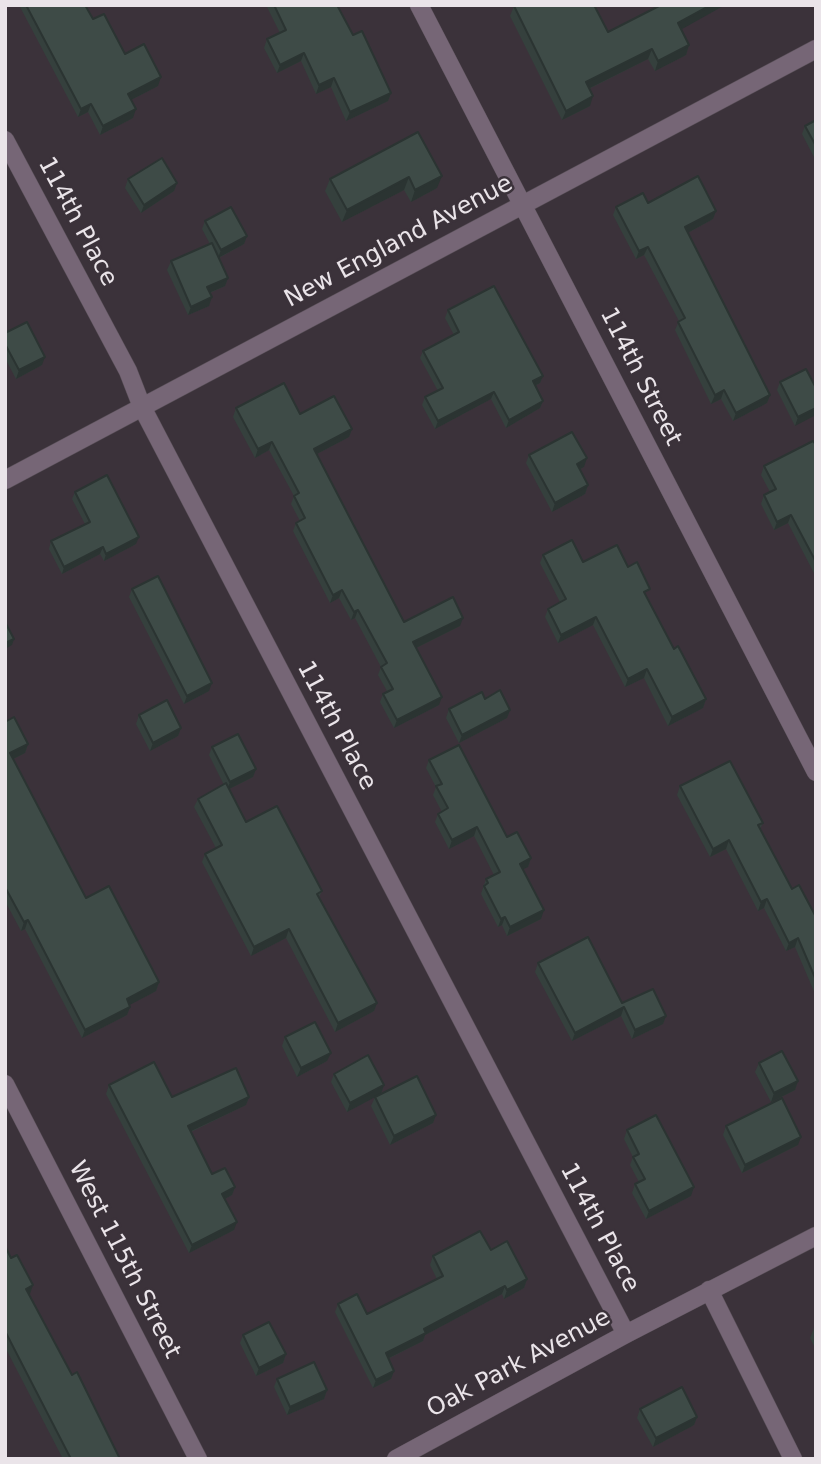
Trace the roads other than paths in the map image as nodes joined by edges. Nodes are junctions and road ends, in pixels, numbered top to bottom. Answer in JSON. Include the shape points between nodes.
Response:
{"nodes":[{"id":1,"x":419,"y":5,"type":"edge"},
{"id":2,"x":816,"y":49,"type":"edge"},
{"id":3,"x":5,"y":140,"type":"edge"},
{"id":4,"x":524,"y":203,"type":"junction"},
{"id":5,"x":142,"y":407,"type":"junction"},
{"id":6,"x":5,"y":480,"type":"edge"},
{"id":7,"x":816,"y":772,"type":"edge"},
{"id":8,"x":5,"y":1084,"type":"edge"},
{"id":9,"x":816,"y":1236,"type":"edge"},
{"id":10,"x":709,"y":1290,"type":"junction"},
{"id":11,"x":626,"y":1334,"type":"junction"},
{"id":12,"x":198,"y":1459,"type":"edge"},
{"id":13,"x":396,"y":1459,"type":"edge"},
{"id":14,"x":793,"y":1459,"type":"edge"}],
"edges":[{"from":1,"to":4,"type":"street","name":"114th Street"},
{"from":2,"to":4,"type":"street","name":"New England Avenue"},
{"from":3,"to":5,"type":"street","name":"114th Place","via":[[128,371]]},
{"from":4,"to":5,"type":"street","name":"New England Avenue"},
{"from":4,"to":7,"type":"street","name":"114th Street"},
{"from":5,"to":6,"type":"street","name":"New England Avenue"},
{"from":5,"to":11,"type":"street","name":"114th Place"},
{"from":8,"to":12,"type":"street","name":"West 115th Street"},
{"from":9,"to":10,"type":"street","name":"Oak Park Avenue"},
{"from":10,"to":11,"type":"street","name":"Oak Park Avenue"},
{"from":10,"to":14,"type":"street"},
{"from":11,"to":13,"type":"street","name":"Oak Park Avenue"}]}
